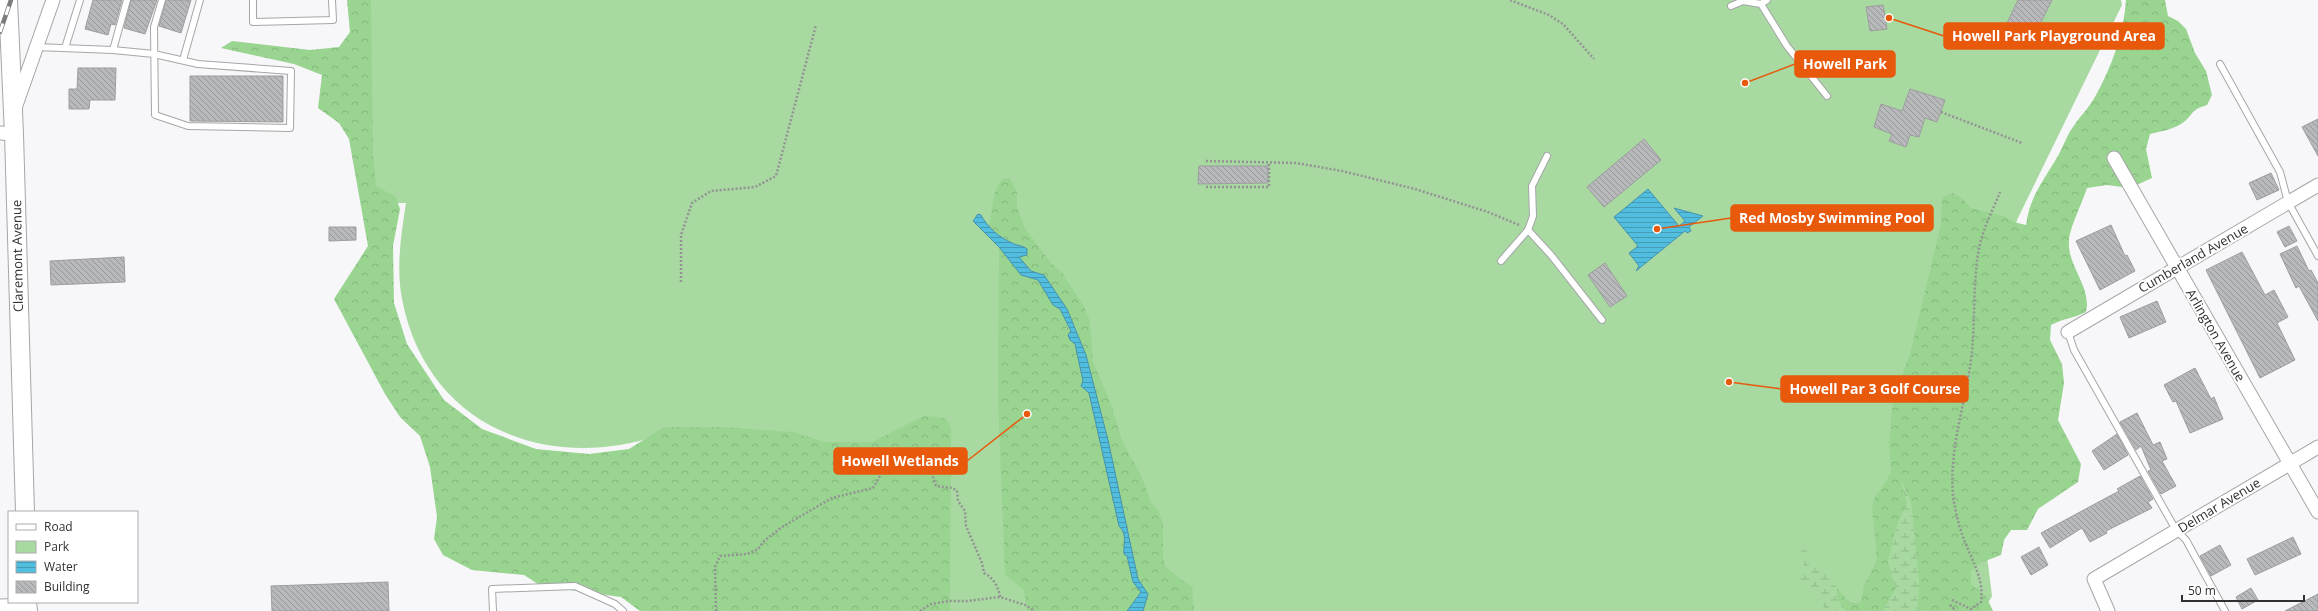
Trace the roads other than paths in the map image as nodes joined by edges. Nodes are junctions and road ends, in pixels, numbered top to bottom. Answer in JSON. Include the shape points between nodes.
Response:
{"nodes":[{"id":1,"x":8,"y":0,"type":"edge"},
{"id":2,"x":53,"y":0,"type":"edge"},
{"id":3,"x":80,"y":0,"type":"edge"},
{"id":4,"x":127,"y":0,"type":"edge"},
{"id":5,"x":162,"y":0,"type":"edge"},
{"id":6,"x":200,"y":0,"type":"edge"},
{"id":7,"x":253,"y":0,"type":"edge"},
{"id":8,"x":332,"y":0,"type":"edge"},
{"id":9,"x":1743,"y":0,"type":"edge"},
{"id":10,"x":1764,"y":2,"type":"edge"},
{"id":11,"x":1731,"y":6,"type":"dead end"},
{"id":12,"x":36,"y":47,"type":"junction"},
{"id":13,"x":66,"y":48,"type":"junction"},
{"id":14,"x":113,"y":50,"type":"junction"},
{"id":15,"x":154,"y":54,"type":"junction"},
{"id":16,"x":183,"y":60,"type":"junction"},
{"id":17,"x":2220,"y":64,"type":"dead end"},
{"id":18,"x":1827,"y":96,"type":"dead end"},
{"id":19,"x":14,"y":112,"type":"junction"},
{"id":20,"x":7,"y":134,"type":"edge"},
{"id":21,"x":1547,"y":156,"type":"dead end"},
{"id":22,"x":2114,"y":158,"type":"dead end"},
{"id":23,"x":2318,"y":185,"type":"edge"},
{"id":24,"x":2288,"y":202,"type":"junction"},
{"id":25,"x":1528,"y":230,"type":"junction"},
{"id":26,"x":2318,"y":256,"type":"edge"},
{"id":27,"x":1501,"y":261,"type":"dead end"},
{"id":28,"x":2176,"y":267,"type":"junction"},
{"id":29,"x":1602,"y":320,"type":"dead end"},
{"id":30,"x":2068,"y":332,"type":"joint"},
{"id":31,"x":2318,"y":447,"type":"edge"},
{"id":32,"x":2290,"y":463,"type":"junction"},
{"id":33,"x":24,"y":511,"type":"edge"},
{"id":34,"x":2318,"y":512,"type":"edge"},
{"id":35,"x":2176,"y":530,"type":"junction"},
{"id":36,"x":0,"y":606,"type":"edge"},
{"id":37,"x":28,"y":606,"type":"edge"},
{"id":38,"x":493,"y":611,"type":"edge"},
{"id":39,"x":623,"y":611,"type":"edge"},
{"id":40,"x":2108,"y":611,"type":"edge"},
{"id":41,"x":2225,"y":611,"type":"edge"}],
"edges":[{"from":1,"to":19,"type":"street","name":"Claremont Avenue"},
{"from":2,"to":12,"type":"street"},
{"from":3,"to":13,"type":"lane"},
{"from":4,"to":14,"type":"lane"},
{"from":5,"to":15,"type":"lane","via":[[154,27]]},
{"from":6,"to":16,"type":"lane"},
{"from":7,"to":8,"type":"lane","via":[[253,22],[333,20]]},
{"from":9,"to":10,"type":"lane"},
{"from":9,"to":11,"type":"lane"},
{"from":10,"to":18,"type":"lane","via":[[1787,46]]},
{"from":12,"to":13,"type":"lane"},
{"from":12,"to":19,"type":"street"},
{"from":13,"to":14,"type":"lane"},
{"from":14,"to":15,"type":"lane"},
{"from":15,"to":16,"type":"lane"},
{"from":15,"to":16,"type":"lane","via":[[155,115],[188,126],[290,128],[291,71],[198,64]]},
{"from":17,"to":24,"type":"lane","via":[[2280,172]]},
{"from":19,"to":20,"type":"street","name":"Claremont Avenue"},
{"from":20,"to":33,"type":"street","name":"Claremont Avenue"},
{"from":21,"to":25,"type":"lane","via":[[1532,186],[1533,216]]},
{"from":22,"to":28,"type":"street","name":"Arlington Avenue"},
{"from":23,"to":24,"type":"street","name":"Cumberland Avenue"},
{"from":24,"to":26,"type":"lane"},
{"from":24,"to":28,"type":"street","name":"Cumberland Avenue"},
{"from":25,"to":27,"type":"lane"},
{"from":25,"to":29,"type":"lane"},
{"from":28,"to":30,"type":"street","name":"Cumberland Avenue"},
{"from":28,"to":32,"type":"street","name":"Arlington Avenue"},
{"from":30,"to":35,"type":"lane","via":[[2074,350]]},
{"from":31,"to":32,"type":"street","name":"Delmar Avenue"},
{"from":32,"to":34,"type":"street","name":"Arlington Avenue"},
{"from":32,"to":35,"type":"street","name":"Delmar Avenue"},
{"from":35,"to":40,"type":"street","name":"Delmar Avenue","via":[[2094,579]]},
{"from":35,"to":41,"type":"lane","via":[[2186,540]]},
{"from":36,"to":37,"type":"street"},
{"from":38,"to":39,"type":"lane","via":[[492,589],[575,586],[615,604]]}]}
